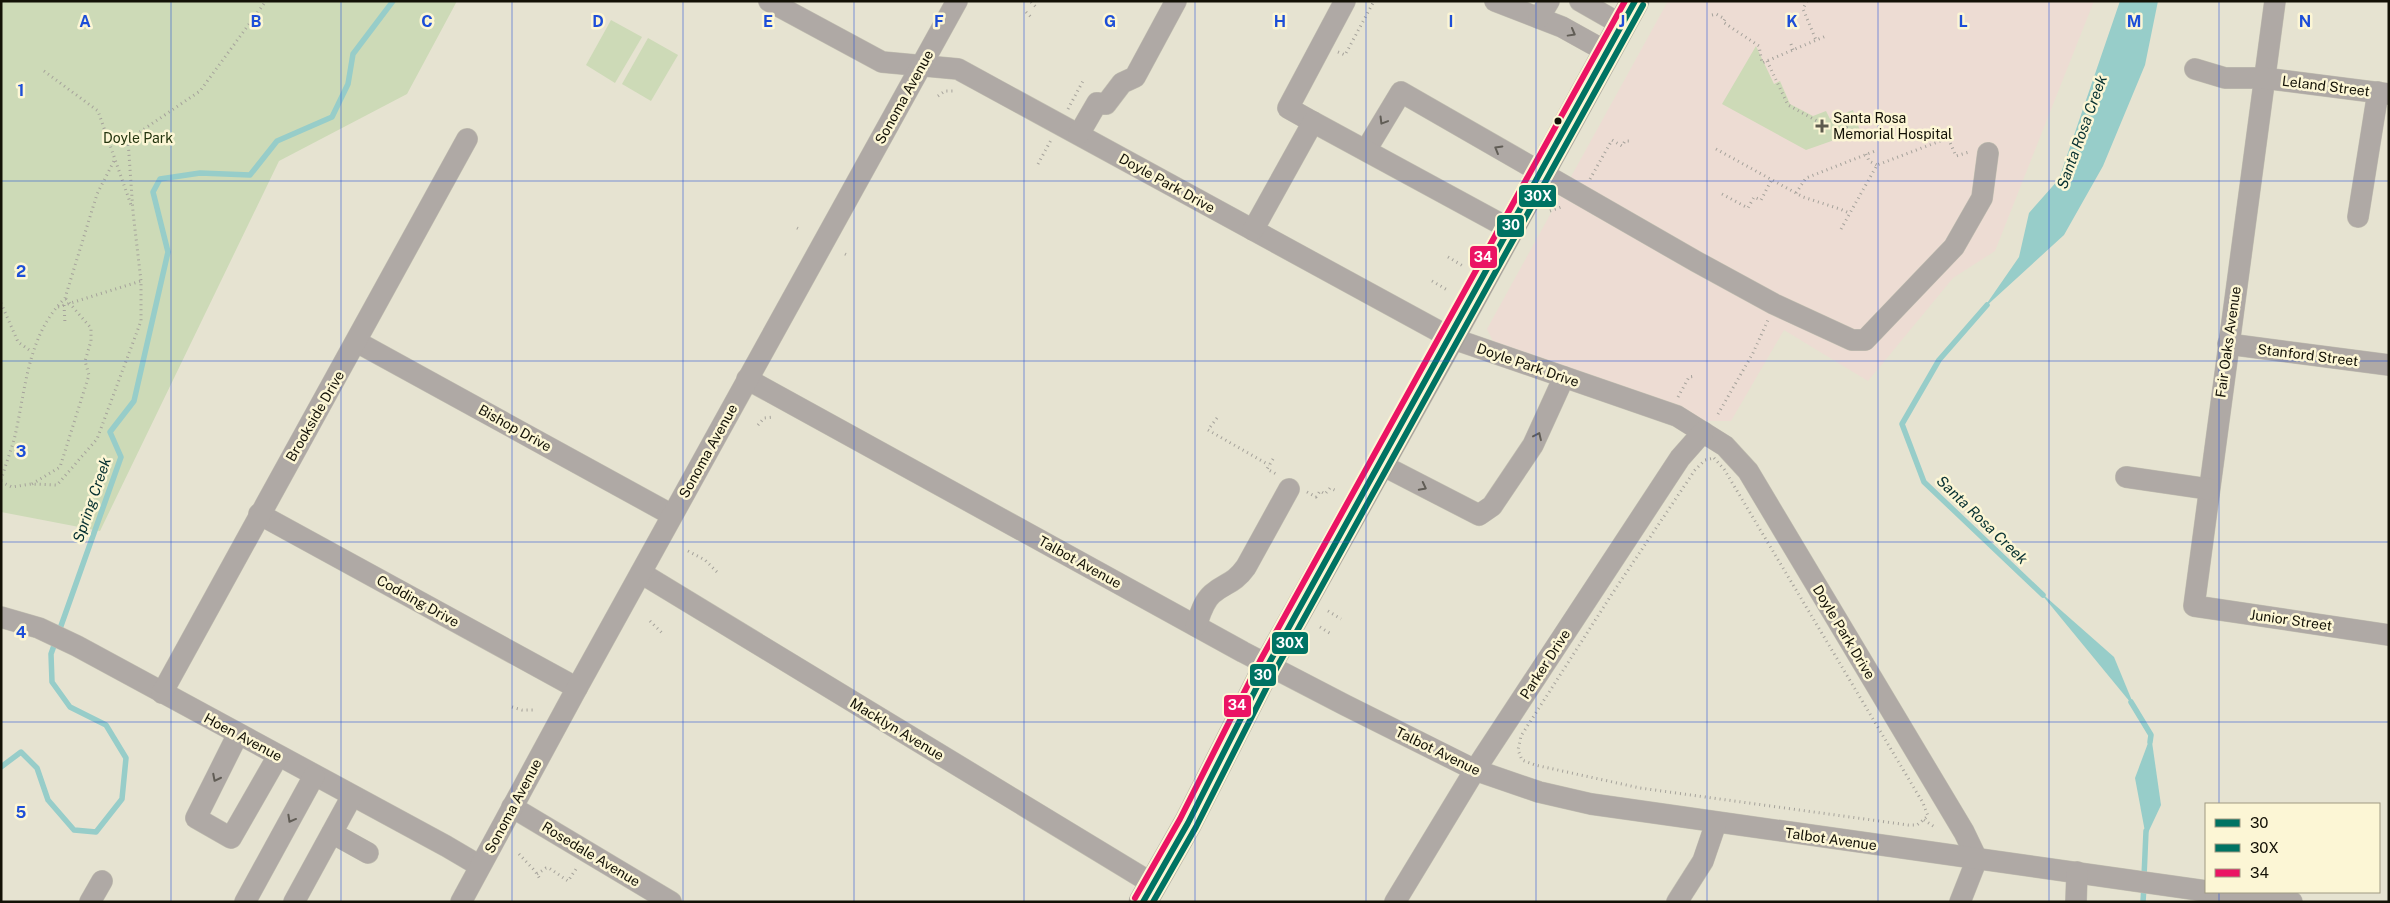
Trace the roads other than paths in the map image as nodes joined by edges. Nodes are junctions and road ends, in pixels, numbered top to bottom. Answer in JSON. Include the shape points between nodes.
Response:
{"nodes":[{"id":1,"x":769,"y":1,"type":"edge"},
{"id":2,"x":957,"y":1,"type":"edge"},
{"id":3,"x":1176,"y":1,"type":"edge"},
{"id":4,"x":1345,"y":1,"type":"edge"},
{"id":5,"x":1495,"y":1,"type":"edge"},
{"id":6,"x":1580,"y":1,"type":"edge"},
{"id":7,"x":1635,"y":1,"type":"edge"},
{"id":8,"x":2274,"y":1,"type":"edge"},
{"id":9,"x":1544,"y":10,"type":"edge"},
{"id":10,"x":1622,"y":25,"type":"junction"},
{"id":11,"x":1607,"y":52,"type":"junction"},
{"id":12,"x":922,"y":65,"type":"junction"},
{"id":13,"x":2195,"y":69,"type":"dead end"},
{"id":14,"x":2263,"y":78,"type":"junction"},
{"id":15,"x":2384,"y":93,"type":"edge"},
{"id":16,"x":1313,"y":122,"type":"junction"},
{"id":17,"x":1079,"y":134,"type":"junction"},
{"id":18,"x":467,"y":139,"type":"dead end"},
{"id":19,"x":1366,"y":150,"type":"junction"},
{"id":20,"x":1988,"y":153,"type":"road end"},
{"id":21,"x":1540,"y":173,"type":"junction"},
{"id":22,"x":2358,"y":216,"type":"dead end"},
{"id":23,"x":1253,"y":230,"type":"junction"},
{"id":24,"x":1510,"y":230,"type":"junction"},
{"id":25,"x":1451,"y":338,"type":"junction"},
{"id":26,"x":357,"y":342,"type":"junction"},
{"id":27,"x":2228,"y":344,"type":"junction"},
{"id":28,"x":2389,"y":365,"type":"edge"},
{"id":29,"x":1564,"y":377,"type":"junction"},
{"id":30,"x":748,"y":379,"type":"junction"},
{"id":31,"x":1703,"y":432,"type":"junction"},
{"id":32,"x":1380,"y":464,"type":"junction"},
{"id":33,"x":2126,"y":477,"type":"dead end"},
{"id":34,"x":1289,"y":489,"type":"dead end"},
{"id":35,"x":2208,"y":489,"type":"junction"},
{"id":36,"x":259,"y":514,"type":"junction"},
{"id":37,"x":672,"y":514,"type":"junction"},
{"id":38,"x":641,"y":573,"type":"junction"},
{"id":39,"x":2194,"y":606,"type":"joint"},
{"id":40,"x":1,"y":617,"type":"edge"},
{"id":41,"x":1196,"y":626,"type":"junction"},
{"id":42,"x":2389,"y":635,"type":"edge"},
{"id":43,"x":1268,"y":665,"type":"junction"},
{"id":44,"x":577,"y":688,"type":"junction"},
{"id":45,"x":162,"y":693,"type":"junction"},
{"id":46,"x":238,"y":734,"type":"junction"},
{"id":47,"x":278,"y":756,"type":"junction"},
{"id":48,"x":1475,"y":770,"type":"junction"},
{"id":49,"x":314,"y":776,"type":"junction"},
{"id":50,"x":352,"y":796,"type":"junction"},
{"id":51,"x":512,"y":807,"type":"junction"},
{"id":52,"x":1716,"y":823,"type":"junction"},
{"id":53,"x":332,"y":833,"type":"junction"},
{"id":54,"x":368,"y":853,"type":"dead end"},
{"id":55,"x":1977,"y":859,"type":"junction"},
{"id":56,"x":480,"y":866,"type":"junction"},
{"id":57,"x":2084,"y":873,"type":"junction"},
{"id":58,"x":102,"y":881,"type":"dead end"},
{"id":59,"x":2205,"y":891,"type":"edge"},
{"id":60,"x":1148,"y":893,"type":"edge"},
{"id":61,"x":2221,"y":893,"type":"edge"},
{"id":62,"x":90,"y":902,"type":"edge"},
{"id":63,"x":245,"y":902,"type":"edge"},
{"id":64,"x":294,"y":902,"type":"edge"},
{"id":65,"x":461,"y":902,"type":"edge"},
{"id":66,"x":671,"y":902,"type":"edge"},
{"id":67,"x":1395,"y":902,"type":"edge"},
{"id":68,"x":1677,"y":902,"type":"edge"},
{"id":69,"x":1960,"y":902,"type":"edge"},
{"id":70,"x":2076,"y":902,"type":"edge"},
{"id":71,"x":2292,"y":902,"type":"edge"}],
"edges":[{"from":1,"to":12,"type":"street","name":"Doyle Park Drive","via":[[882,62]]},
{"from":2,"to":12,"type":"street","name":"Sonoma Avenue"},
{"from":3,"to":17,"type":"street","via":[[1135,77],[1122,82],[1106,104],[1096,103]]},
{"from":4,"to":16,"type":"street","via":[[1288,108]]},
{"from":5,"to":9,"type":"street"},
{"from":6,"to":10,"type":"street"},
{"from":7,"to":10,"type":"main road"},
{"from":8,"to":14,"type":"street","name":"Fair Oaks Avenue"},
{"from":9,"to":11,"type":"street","one_way":true,"via":[[1562,28]]},
{"from":10,"to":11,"type":"main road"},
{"from":11,"to":21,"type":"main road"},
{"from":12,"to":17,"type":"street","name":"Doyle Park Drive","via":[[958,68]]},
{"from":12,"to":30,"type":"street","name":"Sonoma Avenue"},
{"from":13,"to":14,"type":"street","name":"Leland Street","via":[[2225,78]]},
{"from":14,"to":15,"type":"street","name":"Leland Street"},
{"from":14,"to":27,"type":"street","name":"Fair Oaks Avenue"},
{"from":15,"to":22,"type":"street"},
{"from":16,"to":19,"type":"street"},
{"from":16,"to":23,"type":"street"},
{"from":17,"to":23,"type":"street","name":"Doyle Park Drive"},
{"from":18,"to":26,"type":"street","name":"Brookside Drive"},
{"from":21,"to":19,"type":"street","one_way":true,"via":[[1401,92]]},
{"from":19,"to":24,"type":"street"},
{"from":20,"to":21,"type":"street","via":[[1982,198],[1954,247],[1865,340],[1852,340],[1774,304]]},
{"from":21,"to":24,"type":"main road"},
{"from":23,"to":25,"type":"street","name":"Doyle Park Drive"},
{"from":24,"to":25,"type":"main road"},
{"from":25,"to":29,"type":"street","name":"Doyle Park Drive"},
{"from":25,"to":32,"type":"main road"},
{"from":26,"to":36,"type":"street","name":"Brookside Drive"},
{"from":26,"to":37,"type":"street","name":"Bishop Drive"},
{"from":27,"to":28,"type":"street","name":"Stanford Street"},
{"from":27,"to":35,"type":"street","name":"Fair Oaks Avenue"},
{"from":29,"to":31,"type":"street","name":"Doyle Park Drive","via":[[1677,416]]},
{"from":32,"to":29,"type":"street","one_way":true,"via":[[1478,515],[1492,506],[1533,445]]},
{"from":30,"to":37,"type":"street","name":"Sonoma Avenue"},
{"from":30,"to":41,"type":"street","name":"Talbot Avenue"},
{"from":31,"to":48,"type":"street","name":"Parker Drive","via":[[1680,458]]},
{"from":31,"to":55,"type":"street","name":"Doyle Park Drive","via":[[1725,446],[1748,472],[1964,832]]},
{"from":32,"to":43,"type":"main road"},
{"from":33,"to":35,"type":"street"},
{"from":34,"to":41,"type":"street","via":[[1246,567],[1237,579],[1212,594]]},
{"from":35,"to":39,"type":"street","name":"Fair Oaks Avenue"},
{"from":36,"to":44,"type":"street","name":"Codding Drive"},
{"from":36,"to":45,"type":"street","name":"Brookside Drive"},
{"from":37,"to":38,"type":"street","name":"Sonoma Avenue"},
{"from":38,"to":44,"type":"street","name":"Sonoma Avenue"},
{"from":38,"to":60,"type":"street","name":"Macklyn Avenue"},
{"from":39,"to":42,"type":"street","name":"Junior Street"},
{"from":40,"to":45,"type":"street","name":"Hoen Avenue","via":[[39,628]]},
{"from":41,"to":43,"type":"street","name":"Talbot Avenue"},
{"from":43,"to":48,"type":"street","name":"Talbot Avenue"},
{"from":43,"to":60,"type":"main road","via":[[1188,823]]},
{"from":44,"to":51,"type":"street","name":"Sonoma Avenue"},
{"from":45,"to":46,"type":"street","name":"Hoen Avenue"},
{"from":46,"to":47,"type":"street","name":"Hoen Avenue"},
{"from":46,"to":47,"type":"street","one_way":true,"via":[[196,818],[232,838]]},
{"from":47,"to":49,"type":"street","name":"Hoen Avenue"},
{"from":48,"to":52,"type":"street","name":"Talbot Avenue","via":[[1539,792],[1590,804]]},
{"from":48,"to":67,"type":"street","name":"Parker Drive"},
{"from":49,"to":50,"type":"street","name":"Hoen Avenue"},
{"from":49,"to":63,"type":"street","one_way":true},
{"from":50,"to":53,"type":"street"},
{"from":50,"to":56,"type":"street","name":"Hoen Avenue"},
{"from":51,"to":56,"type":"street","name":"Sonoma Avenue"},
{"from":51,"to":66,"type":"street","name":"Rosedale Avenue"},
{"from":52,"to":55,"type":"street","name":"Talbot Avenue"},
{"from":52,"to":68,"type":"street","via":[[1703,861]]},
{"from":53,"to":54,"type":"street"},
{"from":53,"to":64,"type":"street"},
{"from":55,"to":57,"type":"street","name":"Talbot Avenue"},
{"from":55,"to":69,"type":"street"},
{"from":56,"to":65,"type":"street","name":"Sonoma Avenue"},
{"from":57,"to":59,"type":"street","name":"Talbot Avenue"},
{"from":57,"to":70,"type":"street"},
{"from":58,"to":62,"type":"street"},
{"from":61,"to":71,"type":"street","name":"Talbot Avenue"}]}
